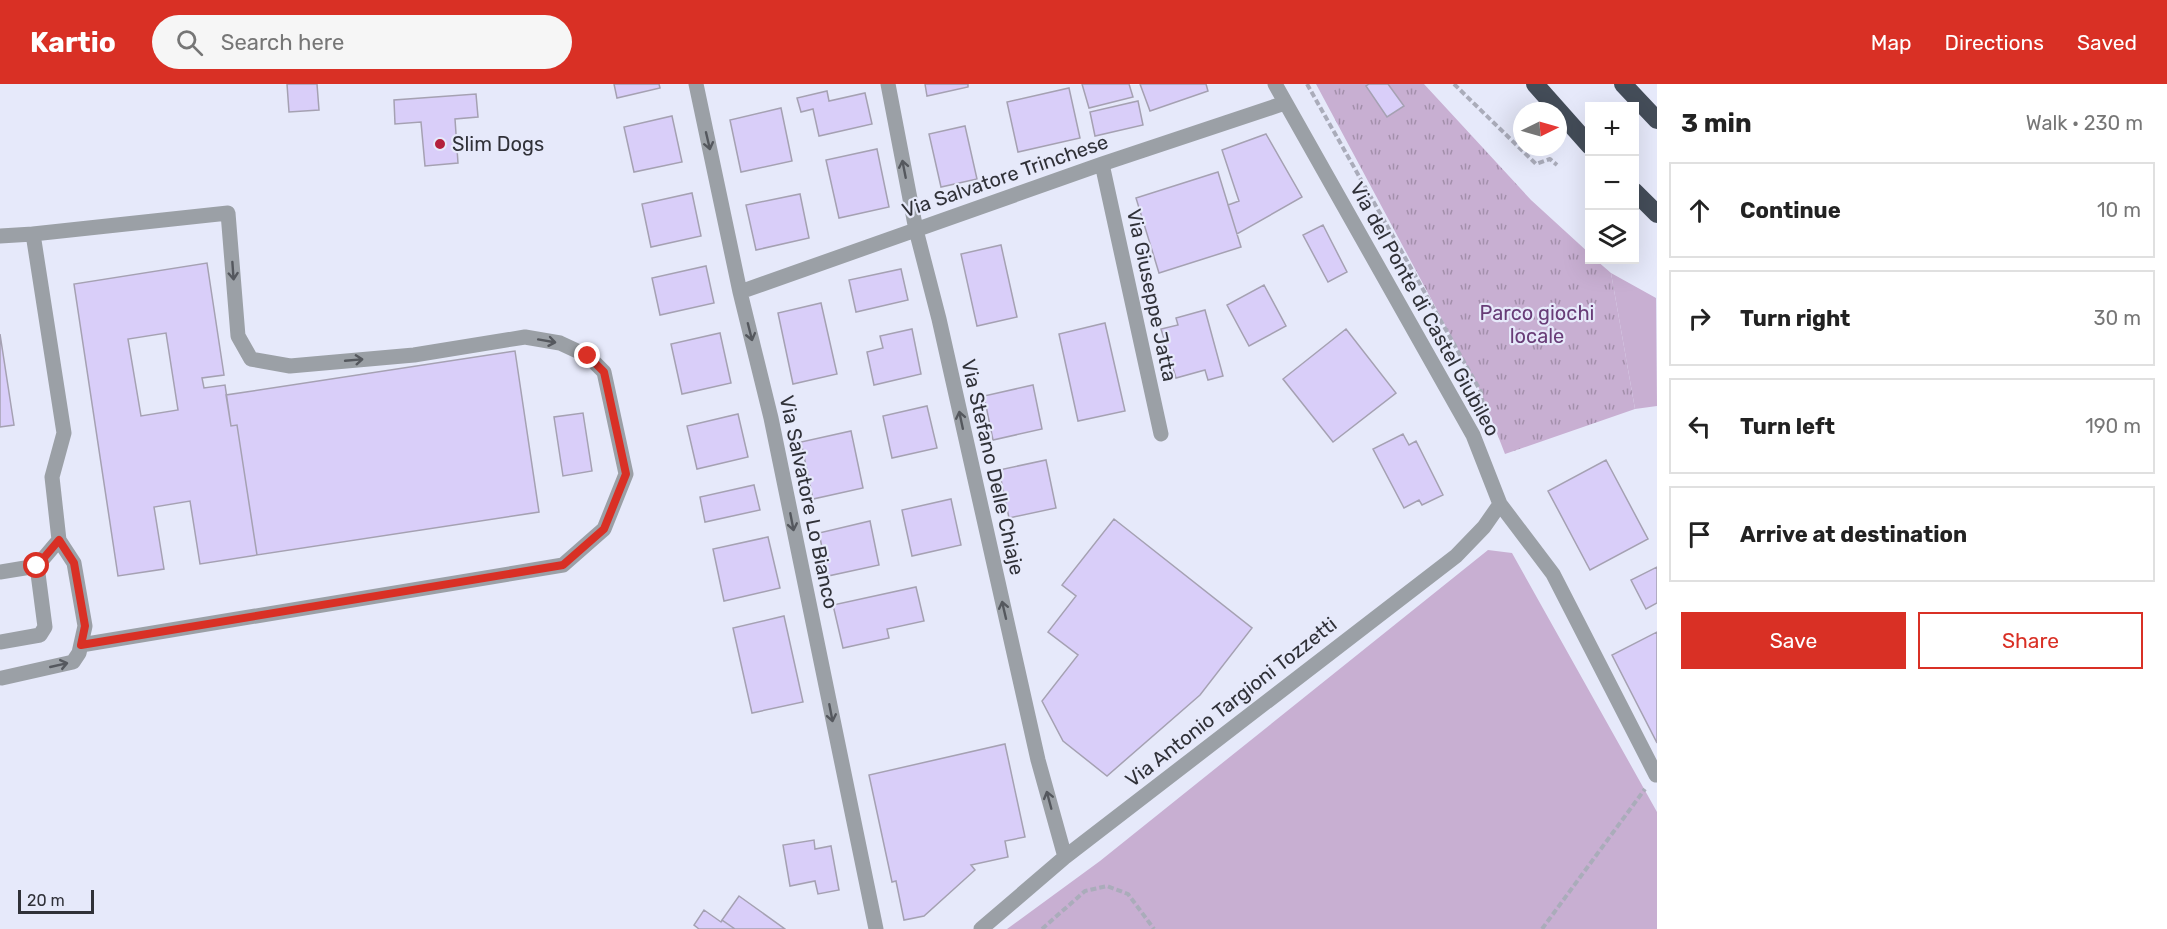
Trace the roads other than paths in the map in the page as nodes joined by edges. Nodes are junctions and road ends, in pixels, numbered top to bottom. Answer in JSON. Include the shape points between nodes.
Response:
{"nodes":[{"id":1,"x":696,"y":84,"type":"edge"},
{"id":2,"x":888,"y":84,"type":"edge"},
{"id":3,"x":1275,"y":84,"type":"edge"},
{"id":4,"x":1535,"y":84,"type":"edge"},
{"id":5,"x":1623,"y":84,"type":"edge"},
{"id":6,"x":1285,"y":103,"type":"junction"},
{"id":7,"x":1657,"y":120,"type":"edge"},
{"id":8,"x":1585,"y":141,"type":"edge"},
{"id":9,"x":1102,"y":164,"type":"junction"},
{"id":10,"x":1639,"y":195,"type":"edge"},
{"id":11,"x":1657,"y":214,"type":"edge"},
{"id":12,"x":916,"y":230,"type":"junction"},
{"id":13,"x":33,"y":234,"type":"junction"},
{"id":14,"x":0,"y":236,"type":"edge"},
{"id":15,"x":740,"y":292,"type":"junction"},
{"id":16,"x":1161,"y":434,"type":"dead end"},
{"id":17,"x":1500,"y":504,"type":"junction"},
{"id":18,"x":59,"y":540,"type":"junction"},
{"id":19,"x":37,"y":566,"type":"junction"},
{"id":20,"x":0,"y":572,"type":"edge"},
{"id":21,"x":0,"y":642,"type":"edge"},
{"id":22,"x":81,"y":645,"type":"junction"},
{"id":23,"x":2,"y":678,"type":"dead end"},
{"id":24,"x":1656,"y":775,"type":"edge"},
{"id":25,"x":1065,"y":856,"type":"junction"},
{"id":26,"x":876,"y":929,"type":"edge"},
{"id":27,"x":981,"y":929,"type":"edge"}],
"edges":[{"from":1,"to":15,"type":"street","name":"Via Salvatore Lo Bianco","one_way":true},
{"from":12,"to":2,"type":"street","name":"Via Stefano Delle Chiaje","one_way":true},
{"from":3,"to":6,"type":"street","name":"Via del Ponte di Castel Giubileo"},
{"from":4,"to":8,"type":"highway"},
{"from":5,"to":7,"type":"highway"},
{"from":6,"to":9,"type":"street","name":"Via Salvatore Trinchese"},
{"from":6,"to":17,"type":"street","name":"Via del Ponte di Castel Giubileo","via":[[1473,435]]},
{"from":9,"to":12,"type":"street","name":"Via Salvatore Trinchese"},
{"from":9,"to":16,"type":"street","name":"Via Giuseppe Jatta"},
{"from":10,"to":11,"type":"highway"},
{"from":12,"to":15,"type":"street","name":"Via Salvatore Trinchese"},
{"from":25,"to":12,"type":"street","name":"Via Stefano Delle Chiaje","one_way":true,"via":[[1036,749]]},
{"from":13,"to":14,"type":"street"},
{"from":13,"to":18,"type":"street","via":[[64,433],[52,477]]},
{"from":13,"to":22,"type":"street","one_way":true,"via":[[228,213],[238,336],[251,359],[290,366],[414,355],[525,337],[560,343],[588,356],[604,372],[626,474],[604,529],[563,565]]},
{"from":15,"to":26,"type":"street","name":"Via Salvatore Lo Bianco","one_way":true,"via":[[771,418]]},
{"from":17,"to":24,"type":"street","name":"Via del Ponte di Castel Giubileo","via":[[1553,574]]},
{"from":17,"to":25,"type":"street","name":"Via Antonio Targioni Tozzetti","via":[[1456,556]]},
{"from":18,"to":19,"type":"street"},
{"from":18,"to":22,"type":"street","via":[[74,563],[85,626]]},
{"from":19,"to":20,"type":"street"},
{"from":19,"to":21,"type":"street","via":[[45,627],[40,635]]},
{"from":23,"to":22,"type":"street","one_way":true,"via":[[73,662]]},
{"from":25,"to":27,"type":"street","name":"Via Antonio Targioni Tozzetti"}]}
